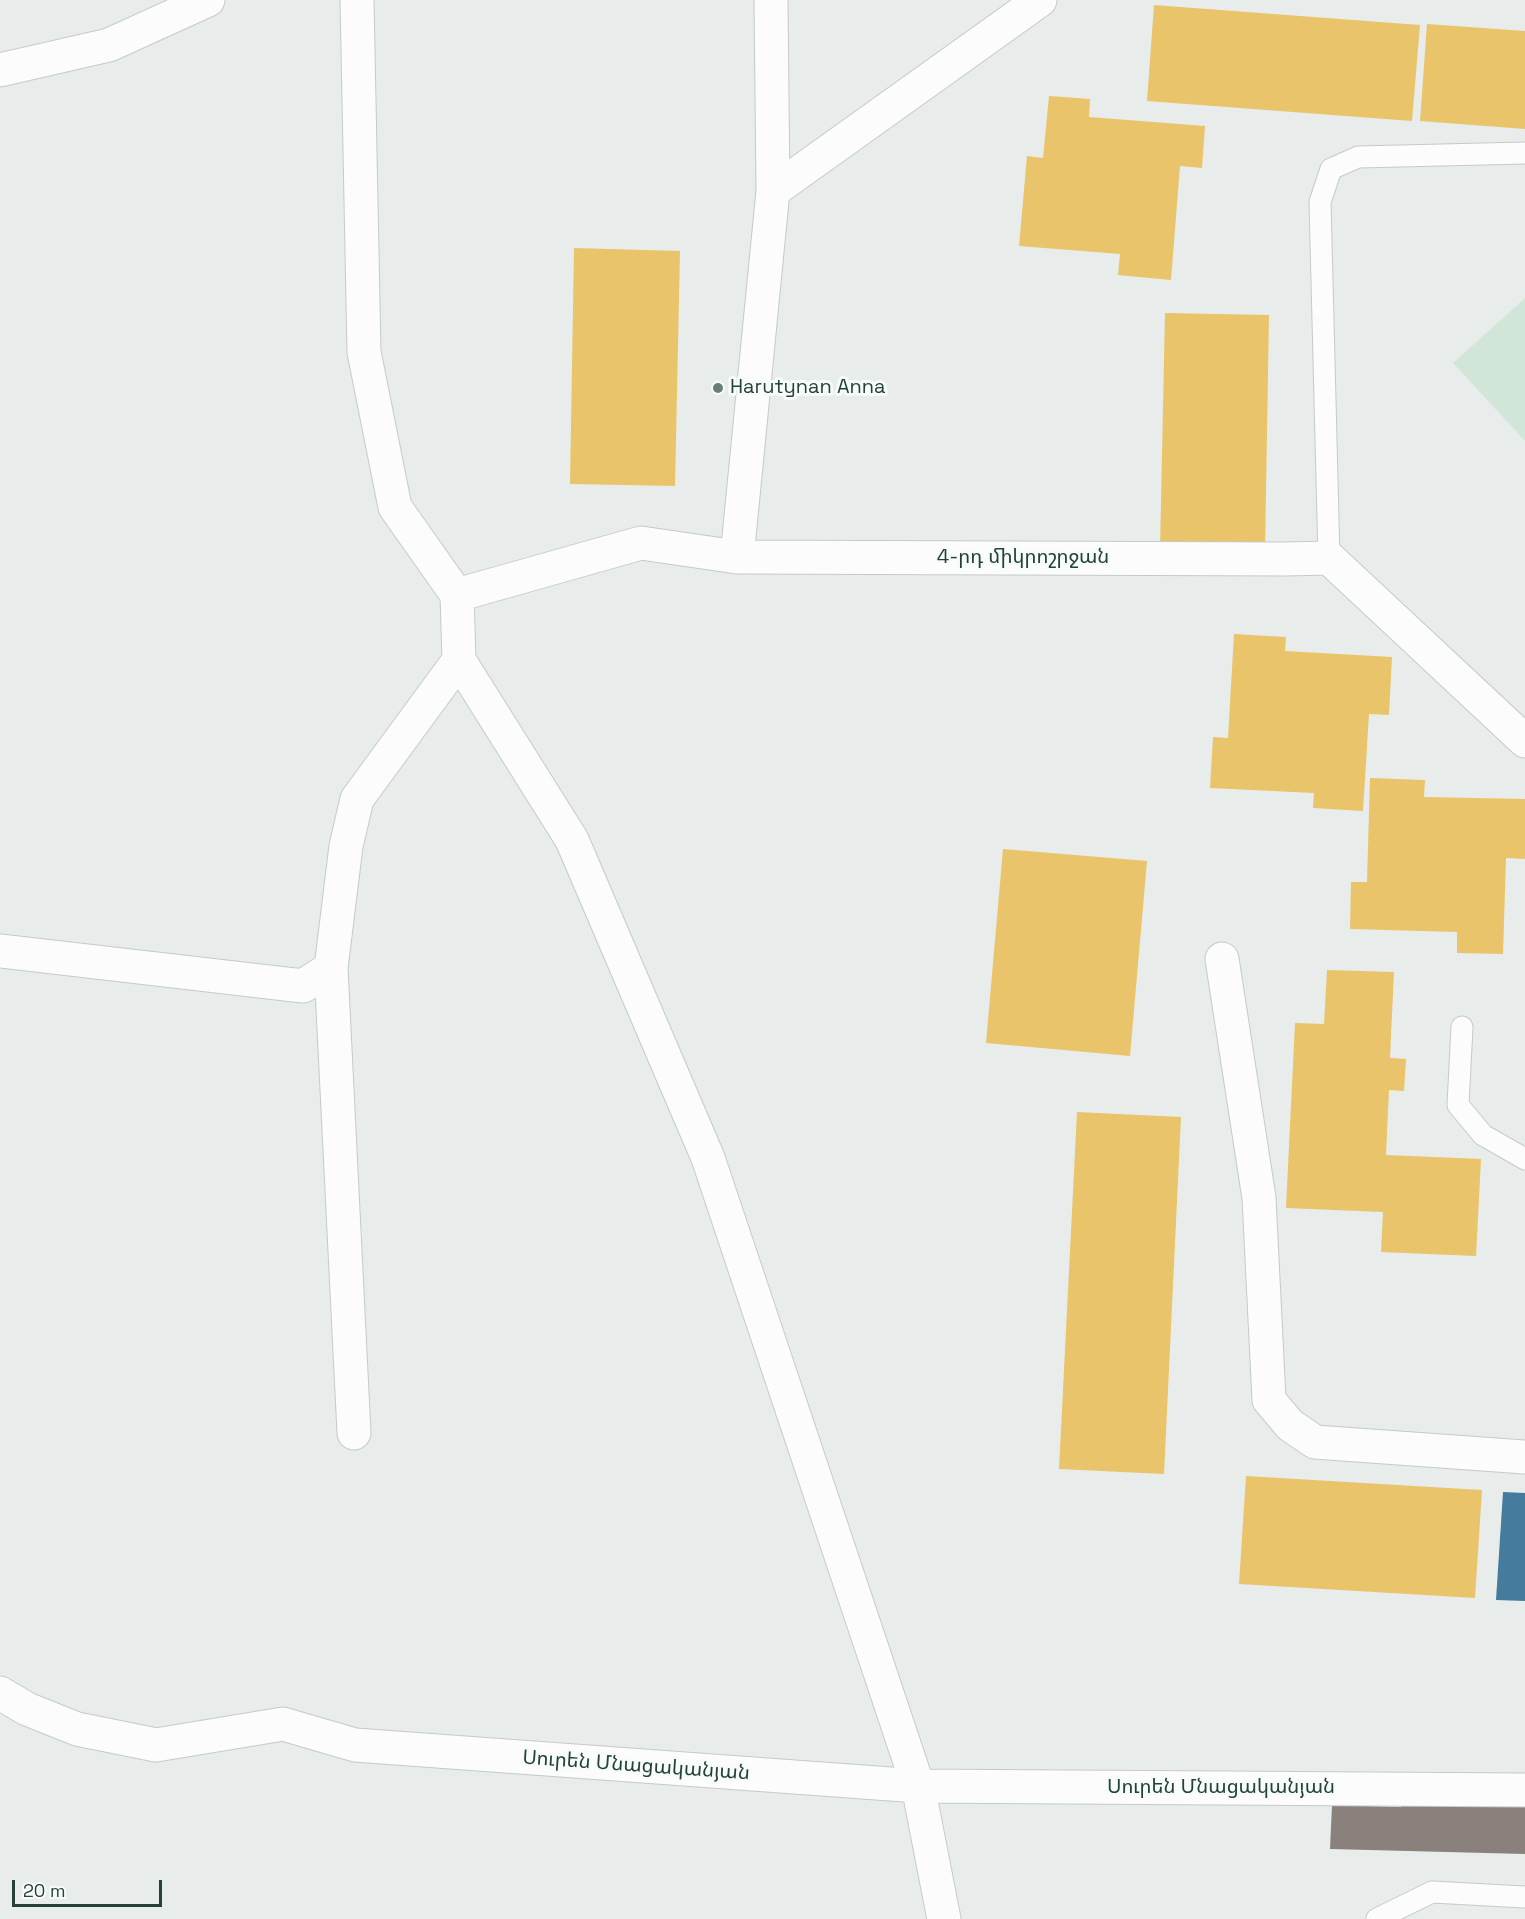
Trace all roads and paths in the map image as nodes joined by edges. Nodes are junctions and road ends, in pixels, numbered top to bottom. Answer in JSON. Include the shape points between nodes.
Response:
{"nodes":[{"id":1,"x":208,"y":0,"type":"edge"},
{"id":2,"x":357,"y":0,"type":"edge"},
{"id":3,"x":771,"y":0,"type":"edge"},
{"id":4,"x":1040,"y":0,"type":"edge"},
{"id":5,"x":0,"y":70,"type":"edge"},
{"id":6,"x":1525,"y":153,"type":"edge"},
{"id":7,"x":773,"y":191,"type":"junction"},
{"id":8,"x":737,"y":557,"type":"junction"},
{"id":9,"x":1329,"y":558,"type":"junction"},
{"id":10,"x":457,"y":595,"type":"junction"},
{"id":11,"x":459,"y":660,"type":"junction"},
{"id":12,"x":1525,"y":741,"type":"edge"},
{"id":13,"x":0,"y":951,"type":"edge"},
{"id":14,"x":1222,"y":959,"type":"dead end"},
{"id":15,"x":331,"y":968,"type":"junction"},
{"id":16,"x":1462,"y":1027,"type":"dead end"},
{"id":17,"x":1525,"y":1159,"type":"edge"},
{"id":18,"x":354,"y":1433,"type":"dead end"},
{"id":19,"x":1525,"y":1457,"type":"edge"},
{"id":20,"x":0,"y":1693,"type":"edge"},
{"id":21,"x":918,"y":1786,"type":"junction"},
{"id":22,"x":1525,"y":1790,"type":"edge"},
{"id":23,"x":1525,"y":1898,"type":"edge"},
{"id":24,"x":944,"y":1919,"type":"edge"},
{"id":25,"x":1377,"y":1919,"type":"edge"}],
"edges":[{"from":1,"to":5,"type":"street","via":[[109,45]]},
{"from":2,"to":10,"type":"street","via":[[364,352],[395,507]]},
{"from":3,"to":7,"type":"street"},
{"from":4,"to":7,"type":"street"},
{"from":6,"to":9,"type":"lane","via":[[1358,158],[1331,169],[1320,202]]},
{"from":7,"to":8,"type":"street"},
{"from":8,"to":9,"type":"street","name":"4-րդ միկրոշրջան"},
{"from":8,"to":10,"type":"street","name":"4-րդ միկրոշրջան","via":[[641,543]]},
{"from":9,"to":12,"type":"street"},
{"from":10,"to":11,"type":"street"},
{"from":11,"to":15,"type":"street","via":[[357,799],[346,846]]},
{"from":11,"to":21,"type":"street","via":[[572,840],[708,1158]]},
{"from":13,"to":15,"type":"street","via":[[303,986]]},
{"from":14,"to":19,"type":"street","via":[[1259,1198],[1269,1400],[1290,1425],[1315,1442]]},
{"from":15,"to":18,"type":"street"},
{"from":16,"to":17,"type":"lane","via":[[1458,1105],[1484,1135]]},
{"from":20,"to":21,"type":"street","name":"Սուրեն Մնացականյան","via":[[27,1709],[77,1729],[156,1745],[283,1724],[355,1745]]},
{"from":21,"to":22,"type":"street","name":"Սուրեն Մնացականյան"},
{"from":21,"to":24,"type":"street"},
{"from":23,"to":25,"type":"lane","via":[[1432,1892]]}]}
